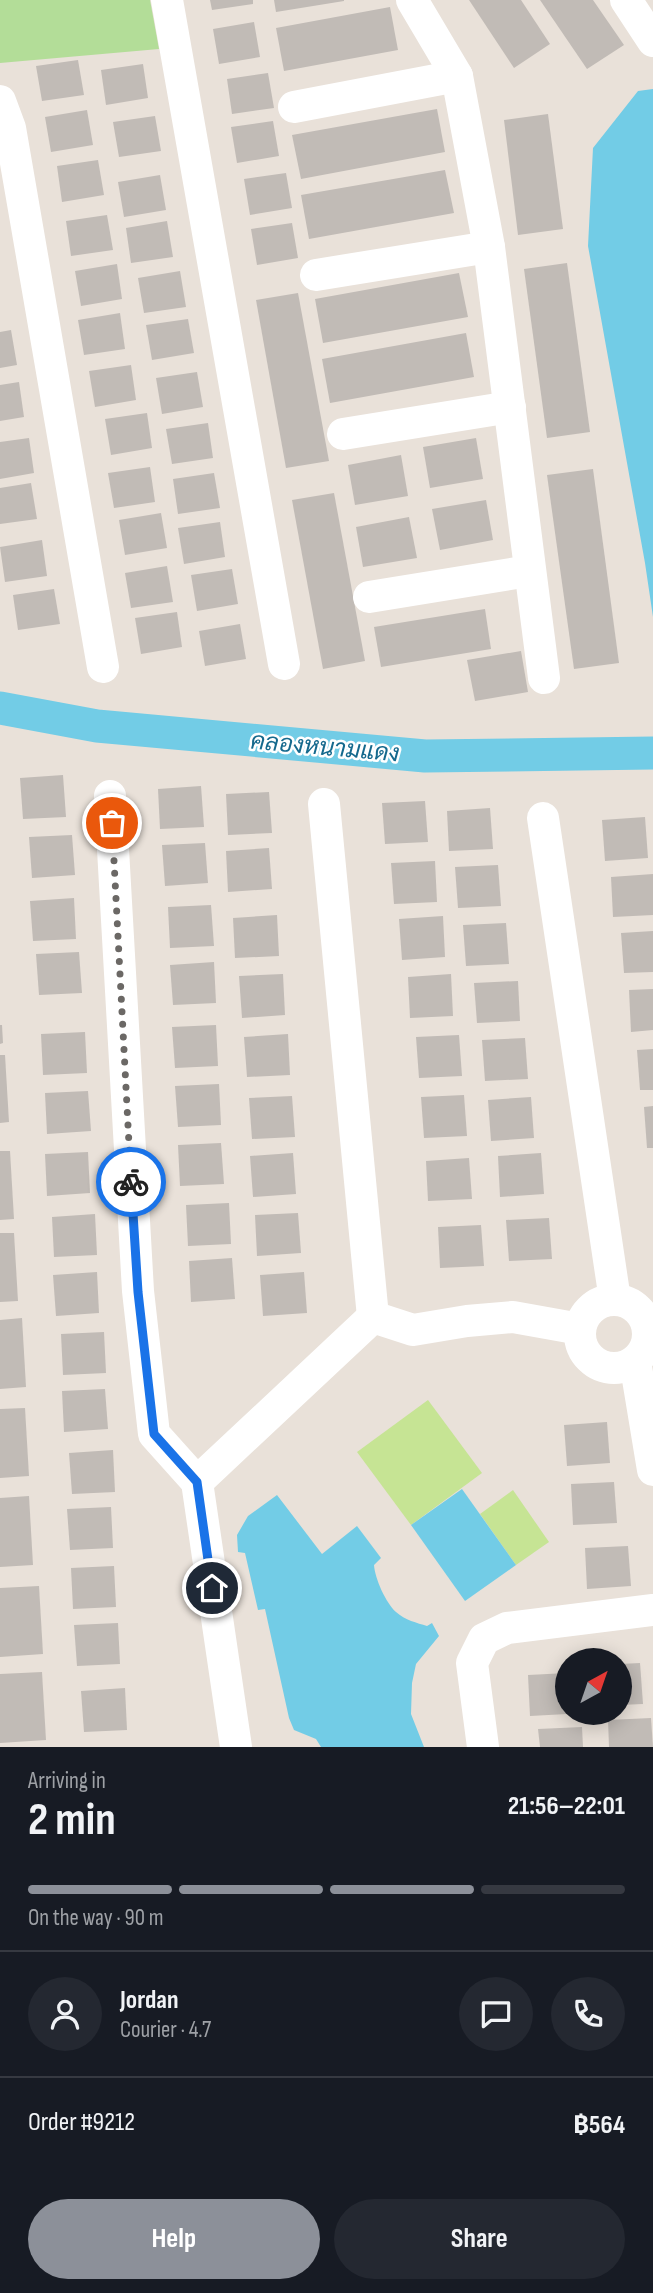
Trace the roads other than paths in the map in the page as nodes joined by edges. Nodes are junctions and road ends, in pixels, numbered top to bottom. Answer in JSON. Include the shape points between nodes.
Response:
{"nodes":[{"id":1,"x":167,"y":0,"type":"edge"},
{"id":2,"x":412,"y":0,"type":"edge"},
{"id":3,"x":625,"y":0,"type":"edge"},
{"id":4,"x":653,"y":41,"type":"edge"},
{"id":5,"x":457,"y":76,"type":"junction"},
{"id":6,"x":0,"y":101,"type":"edge"},
{"id":7,"x":294,"y":107,"type":"dead end"},
{"id":8,"x":489,"y":247,"type":"junction"},
{"id":9,"x":316,"y":275,"type":"dead end"},
{"id":10,"x":510,"y":407,"type":"junction"},
{"id":11,"x":343,"y":434,"type":"dead end"},
{"id":12,"x":529,"y":571,"type":"junction"},
{"id":13,"x":369,"y":597,"type":"dead end"},
{"id":14,"x":284,"y":664,"type":"dead end"},
{"id":15,"x":103,"y":667,"type":"dead end"},
{"id":16,"x":544,"y":678,"type":"dead end"},
{"id":17,"x":110,"y":796,"type":"dead end"},
{"id":18,"x":324,"y":804,"type":"dead end"},
{"id":19,"x":543,"y":818,"type":"dead end"},
{"id":20,"x":615,"y":1300,"type":"junction"},
{"id":21,"x":373,"y":1317,"type":"junction"},
{"id":22,"x":580,"y":1329,"type":"junction"},
{"id":23,"x":645,"y":1345,"type":"edge"},
{"id":24,"x":653,"y":1469,"type":"edge"},
{"id":25,"x":197,"y":1482,"type":"junction"},
{"id":26,"x":653,"y":1610,"type":"edge"},
{"id":27,"x":236,"y":1747,"type":"edge"},
{"id":28,"x":483,"y":1747,"type":"edge"}],
"edges":[{"from":1,"to":14,"type":"street"},
{"from":2,"to":5,"type":"street"},
{"from":3,"to":4,"type":"street"},
{"from":5,"to":7,"type":"street"},
{"from":5,"to":8,"type":"street"},
{"from":6,"to":15,"type":"street","via":[[10,128]]},
{"from":8,"to":9,"type":"street"},
{"from":8,"to":10,"type":"street"},
{"from":10,"to":11,"type":"street"},
{"from":10,"to":12,"type":"street"},
{"from":12,"to":13,"type":"street"},
{"from":12,"to":16,"type":"street"},
{"from":17,"to":25,"type":"street","via":[[138,1292],[154,1434]]},
{"from":18,"to":21,"type":"street"},
{"from":19,"to":20,"type":"street"},
{"from":20,"to":22,"type":"street","via":[[605,1300],[588,1311]]},
{"from":20,"to":23,"type":"street","via":[[638,1309],[646,1321]]},
{"from":21,"to":22,"type":"street","via":[[413,1330],[513,1317]]},
{"from":21,"to":25,"type":"street"},
{"from":22,"to":23,"type":"street","via":[[584,1351],[600,1366],[623,1367]]},
{"from":23,"to":24,"type":"street"},
{"from":25,"to":27,"type":"street"},
{"from":26,"to":28,"type":"street","via":[[507,1628],[484,1639],[472,1663]]}]}
